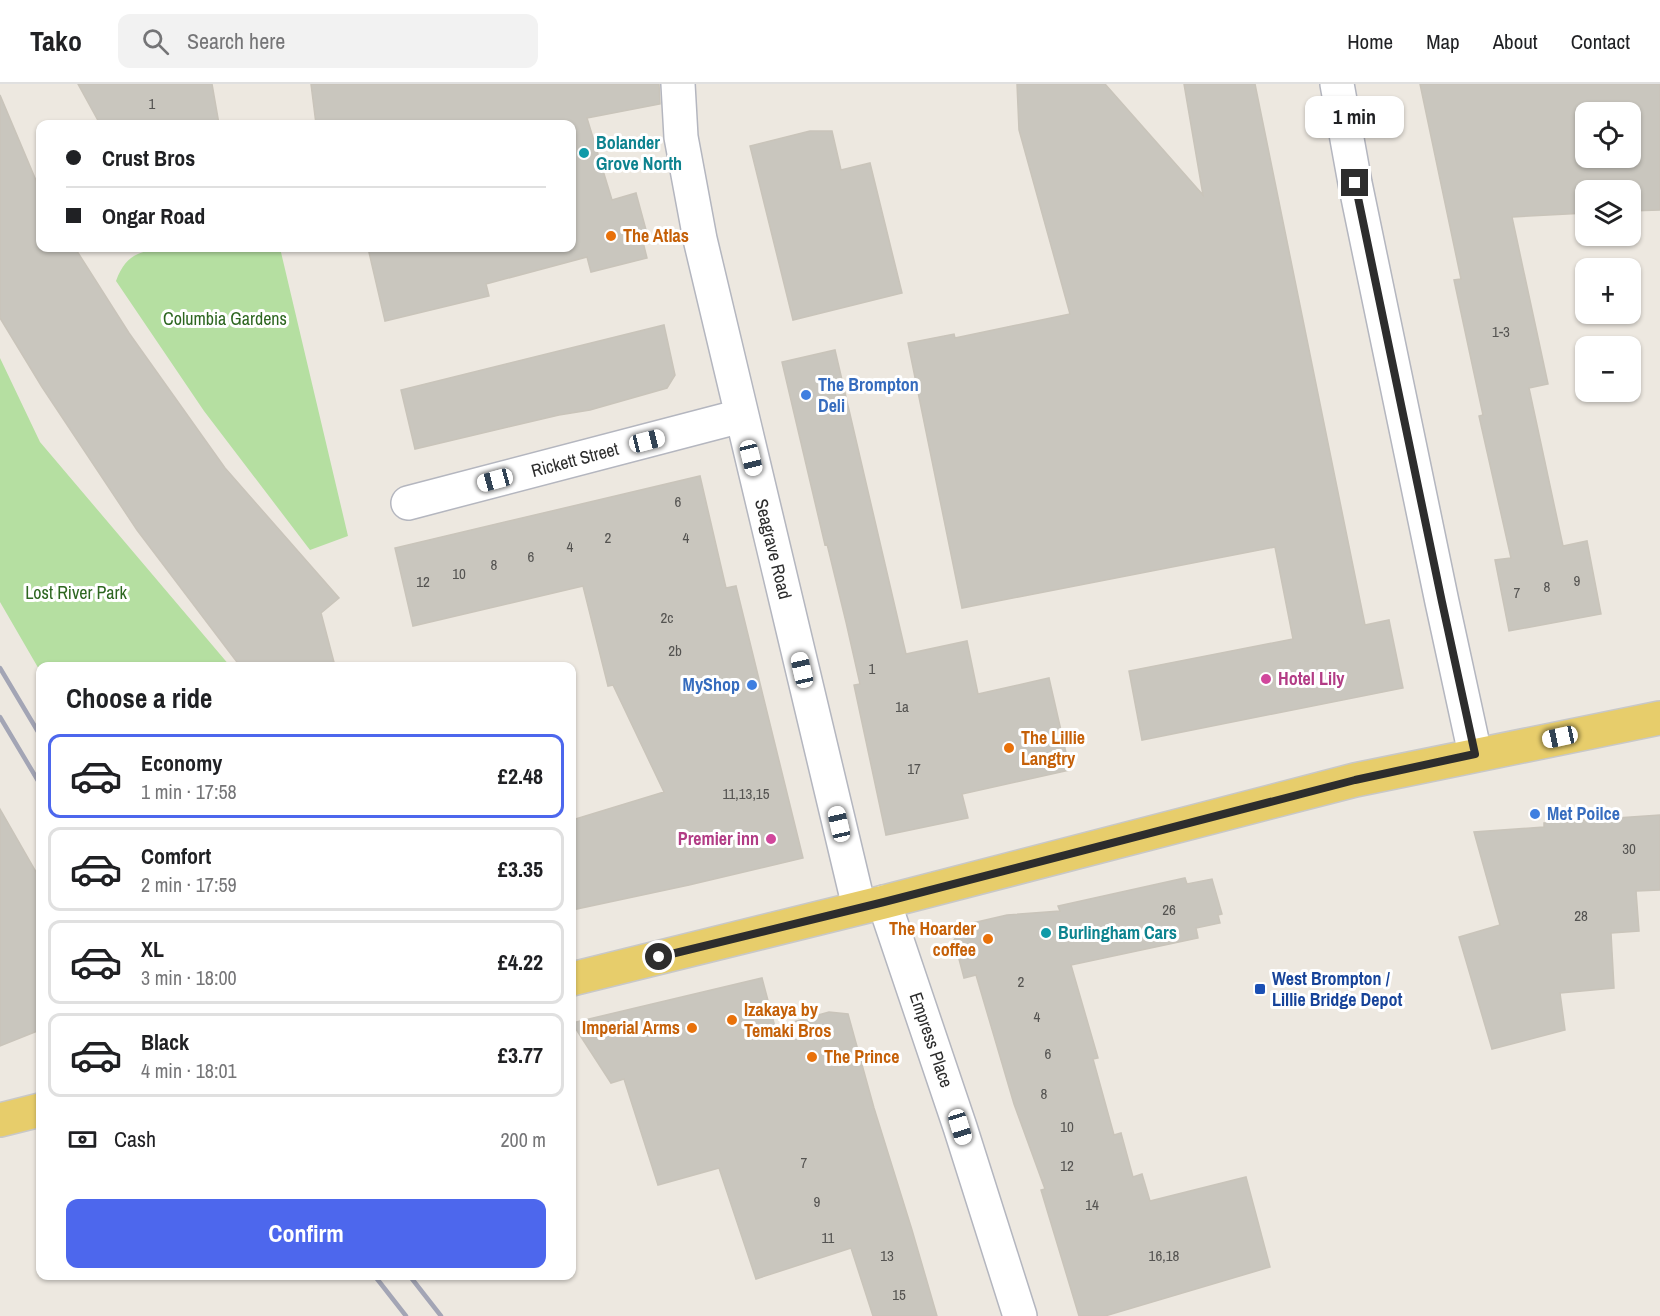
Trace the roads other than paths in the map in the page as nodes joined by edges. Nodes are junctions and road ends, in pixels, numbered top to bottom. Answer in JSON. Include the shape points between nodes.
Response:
{"nodes":[{"id":1,"x":678,"y":84,"type":"edge"},
{"id":2,"x":1337,"y":84,"type":"edge"},
{"id":3,"x":741,"y":416,"type":"junction"},
{"id":4,"x":408,"y":503,"type":"dead end"},
{"id":5,"x":1660,"y":718,"type":"edge"},
{"id":6,"x":1475,"y":754,"type":"junction"},
{"id":7,"x":871,"y":904,"type":"junction"},
{"id":8,"x":576,"y":978,"type":"edge"},
{"id":9,"x":36,"y":1111,"type":"edge"},
{"id":10,"x":0,"y":1120,"type":"edge"},
{"id":11,"x":1020,"y":1316,"type":"edge"}],
"edges":[{"from":1,"to":3,"type":"street","name":"Seagrave Road","via":[[681,137],[698,227]]},
{"from":2,"to":6,"type":"street"},
{"from":3,"to":4,"type":"street","name":"Rickett Street"},
{"from":3,"to":7,"type":"street","name":"Seagrave Road"},
{"from":5,"to":6,"type":"main road"},
{"from":6,"to":7,"type":"main road","via":[[1344,783]]},
{"from":7,"to":8,"type":"main road"},
{"from":7,"to":11,"type":"street","name":"Empress Place","via":[[960,1127]]},
{"from":9,"to":10,"type":"main road"}]}
